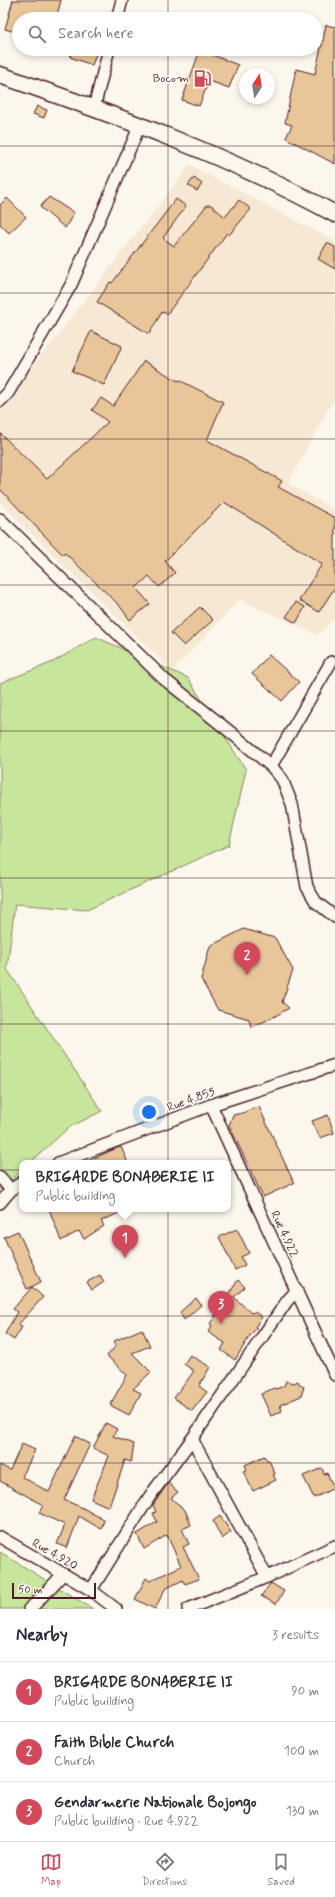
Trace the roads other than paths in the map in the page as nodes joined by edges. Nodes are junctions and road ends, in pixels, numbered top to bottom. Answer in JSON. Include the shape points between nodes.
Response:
{"nodes":[{"id":1,"x":122,"y":0,"type":"edge"},
{"id":2,"x":119,"y":12,"type":"edge"},
{"id":3,"x":107,"y":56,"type":"edge"},
{"id":4,"x":0,"y":75,"type":"edge"},
{"id":5,"x":94,"y":108,"type":"junction"},
{"id":6,"x":140,"y":125,"type":"junction"},
{"id":7,"x":335,"y":214,"type":"edge"},
{"id":8,"x":0,"y":401,"type":"edge"},
{"id":9,"x":0,"y":519,"type":"edge"},
{"id":10,"x":331,"y":662,"type":"dead end"},
{"id":11,"x":271,"y":766,"type":"junction"},
{"id":12,"x":335,"y":917,"type":"edge"},
{"id":13,"x":335,"y":1064,"type":"edge"},
{"id":14,"x":211,"y":1105,"type":"junction"},
{"id":15,"x":66,"y":1160,"type":"edge"},
{"id":16,"x":0,"y":1177,"type":"edge"},
{"id":17,"x":19,"y":1184,"type":"edge"},
{"id":18,"x":11,"y":1190,"type":"junction"},
{"id":19,"x":0,"y":1203,"type":"edge"},
{"id":20,"x":297,"y":1290,"type":"junction"},
{"id":21,"x":335,"y":1375,"type":"edge"},
{"id":22,"x":192,"y":1440,"type":"junction"},
{"id":23,"x":0,"y":1537,"type":"edge"},
{"id":24,"x":335,"y":1546,"type":"edge"},
{"id":25,"x":63,"y":1574,"type":"junction"},
{"id":26,"x":267,"y":1577,"type":"junction"},
{"id":27,"x":91,"y":1590,"type":"junction"},
{"id":28,"x":29,"y":1609,"type":"edge"},
{"id":29,"x":116,"y":1609,"type":"edge"},
{"id":30,"x":188,"y":1609,"type":"edge"}],
"edges":[{"from":1,"to":2,"type":"street"},
{"from":3,"to":5,"type":"street"},
{"from":4,"to":5,"type":"highway"},
{"from":5,"to":6,"type":"highway"},
{"from":6,"to":7,"type":"highway","via":[[220,158]]},
{"from":6,"to":8,"type":"street","via":[[71,285],[8,393]]},
{"from":9,"to":11,"type":"street","via":[[164,679]]},
{"from":10,"to":11,"type":"street"},
{"from":11,"to":12,"type":"street","via":[[282,779],[292,804],[307,887],[316,902]]},
{"from":13,"to":14,"type":"street","name":"Rue 4.855"},
{"from":14,"to":15,"type":"street","name":"Rue 4.855"},
{"from":14,"to":20,"type":"street","name":"Rue 4.922"},
{"from":16,"to":18,"type":"street"},
{"from":17,"to":18,"type":"street"},
{"from":18,"to":19,"type":"street"},
{"from":20,"to":21,"type":"street","name":"Rue 4.922"},
{"from":20,"to":22,"type":"street"},
{"from":22,"to":26,"type":"street"},
{"from":22,"to":27,"type":"street","via":[[150,1496]]},
{"from":23,"to":25,"type":"street","name":"Rue 4.920"},
{"from":24,"to":26,"type":"street"},
{"from":25,"to":27,"type":"street","name":"Rue 4.920"},
{"from":25,"to":28,"type":"street"},
{"from":26,"to":30,"type":"street"},
{"from":27,"to":29,"type":"street","name":"Rue 4.920"}]}
